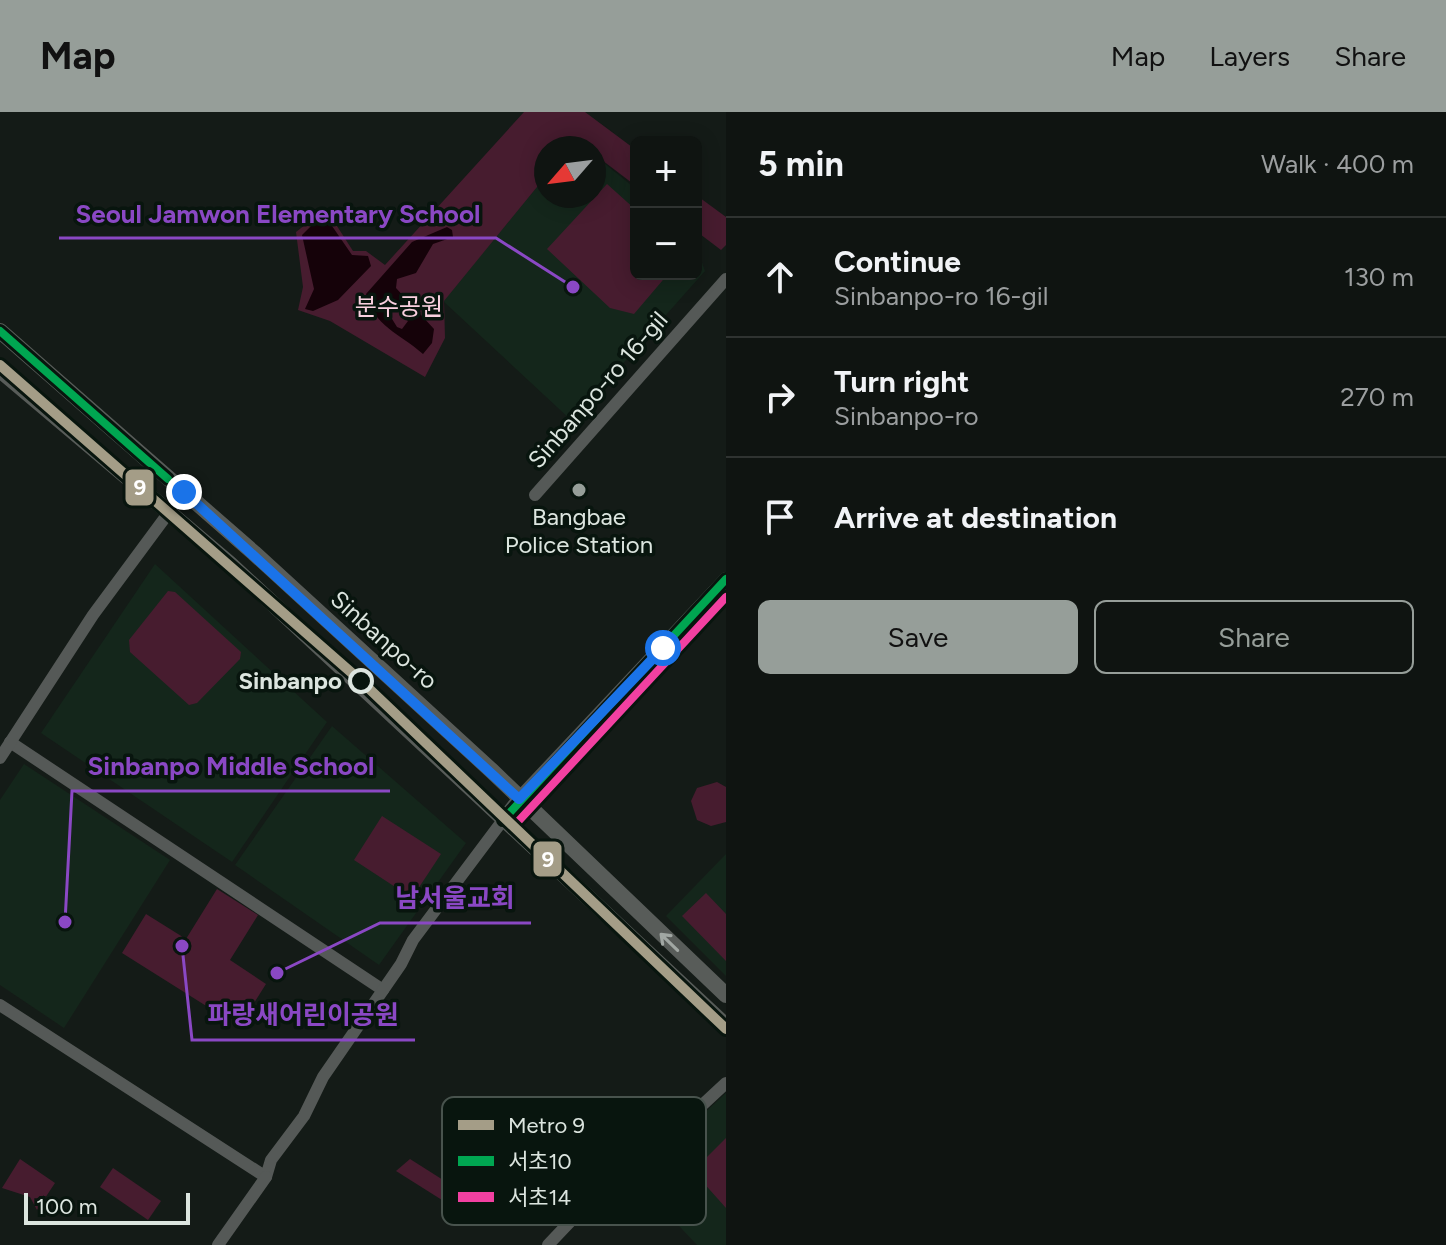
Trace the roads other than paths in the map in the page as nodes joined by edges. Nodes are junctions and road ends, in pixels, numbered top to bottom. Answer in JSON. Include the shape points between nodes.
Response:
{"nodes":[{"id":1,"x":726,"y":279,"type":"edge"},
{"id":2,"x":0,"y":331,"type":"edge"},
{"id":3,"x":0,"y":370,"type":"edge"},
{"id":4,"x":184,"y":492,"type":"junction"},
{"id":5,"x":535,"y":495,"type":"dead end"},
{"id":6,"x":167,"y":514,"type":"junction"},
{"id":7,"x":726,"y":579,"type":"edge"},
{"id":8,"x":10,"y":742,"type":"junction"},
{"id":9,"x":0,"y":758,"type":"edge"},
{"id":10,"x":519,"y":799,"type":"junction"},
{"id":11,"x":503,"y":820,"type":"junction"},
{"id":12,"x":383,"y":990,"type":"junction"},
{"id":13,"x":726,"y":995,"type":"edge"},
{"id":14,"x":0,"y":1005,"type":"edge"},
{"id":15,"x":726,"y":1026,"type":"edge"},
{"id":16,"x":726,"y":1083,"type":"edge"},
{"id":17,"x":706,"y":1102,"type":"edge"},
{"id":18,"x":266,"y":1177,"type":"junction"},
{"id":19,"x":567,"y":1225,"type":"edge"},
{"id":20,"x":218,"y":1245,"type":"edge"},
{"id":21,"x":548,"y":1245,"type":"edge"}],
"edges":[{"from":1,"to":5,"type":"street","name":"Sinbanpo-ro 16-gil"},
{"from":2,"to":4,"type":"main road","name":"Sinbanpo-ro"},
{"from":3,"to":6,"type":"main road","name":"Sinbanpo-ro"},
{"from":4,"to":6,"type":"street"},
{"from":4,"to":10,"type":"main road","name":"Sinbanpo-ro"},
{"from":6,"to":8,"type":"street"},
{"from":6,"to":11,"type":"main road","name":"Sinbanpo-ro","via":[[229,563]]},
{"from":7,"to":10,"type":"street"},
{"from":8,"to":9,"type":"street"},
{"from":8,"to":12,"type":"street"},
{"from":10,"to":11,"type":"street"},
{"from":13,"to":10,"type":"main road","name":"Sinbanpo-ro","one_way":true},
{"from":11,"to":12,"type":"street","via":[[413,940]]},
{"from":11,"to":15,"type":"main road","name":"Sinbanpo-ro"},
{"from":12,"to":18,"type":"street","via":[[271,1160]]},
{"from":14,"to":18,"type":"street"},
{"from":16,"to":17,"type":"street"},
{"from":18,"to":20,"type":"street"},
{"from":19,"to":21,"type":"street"}]}
